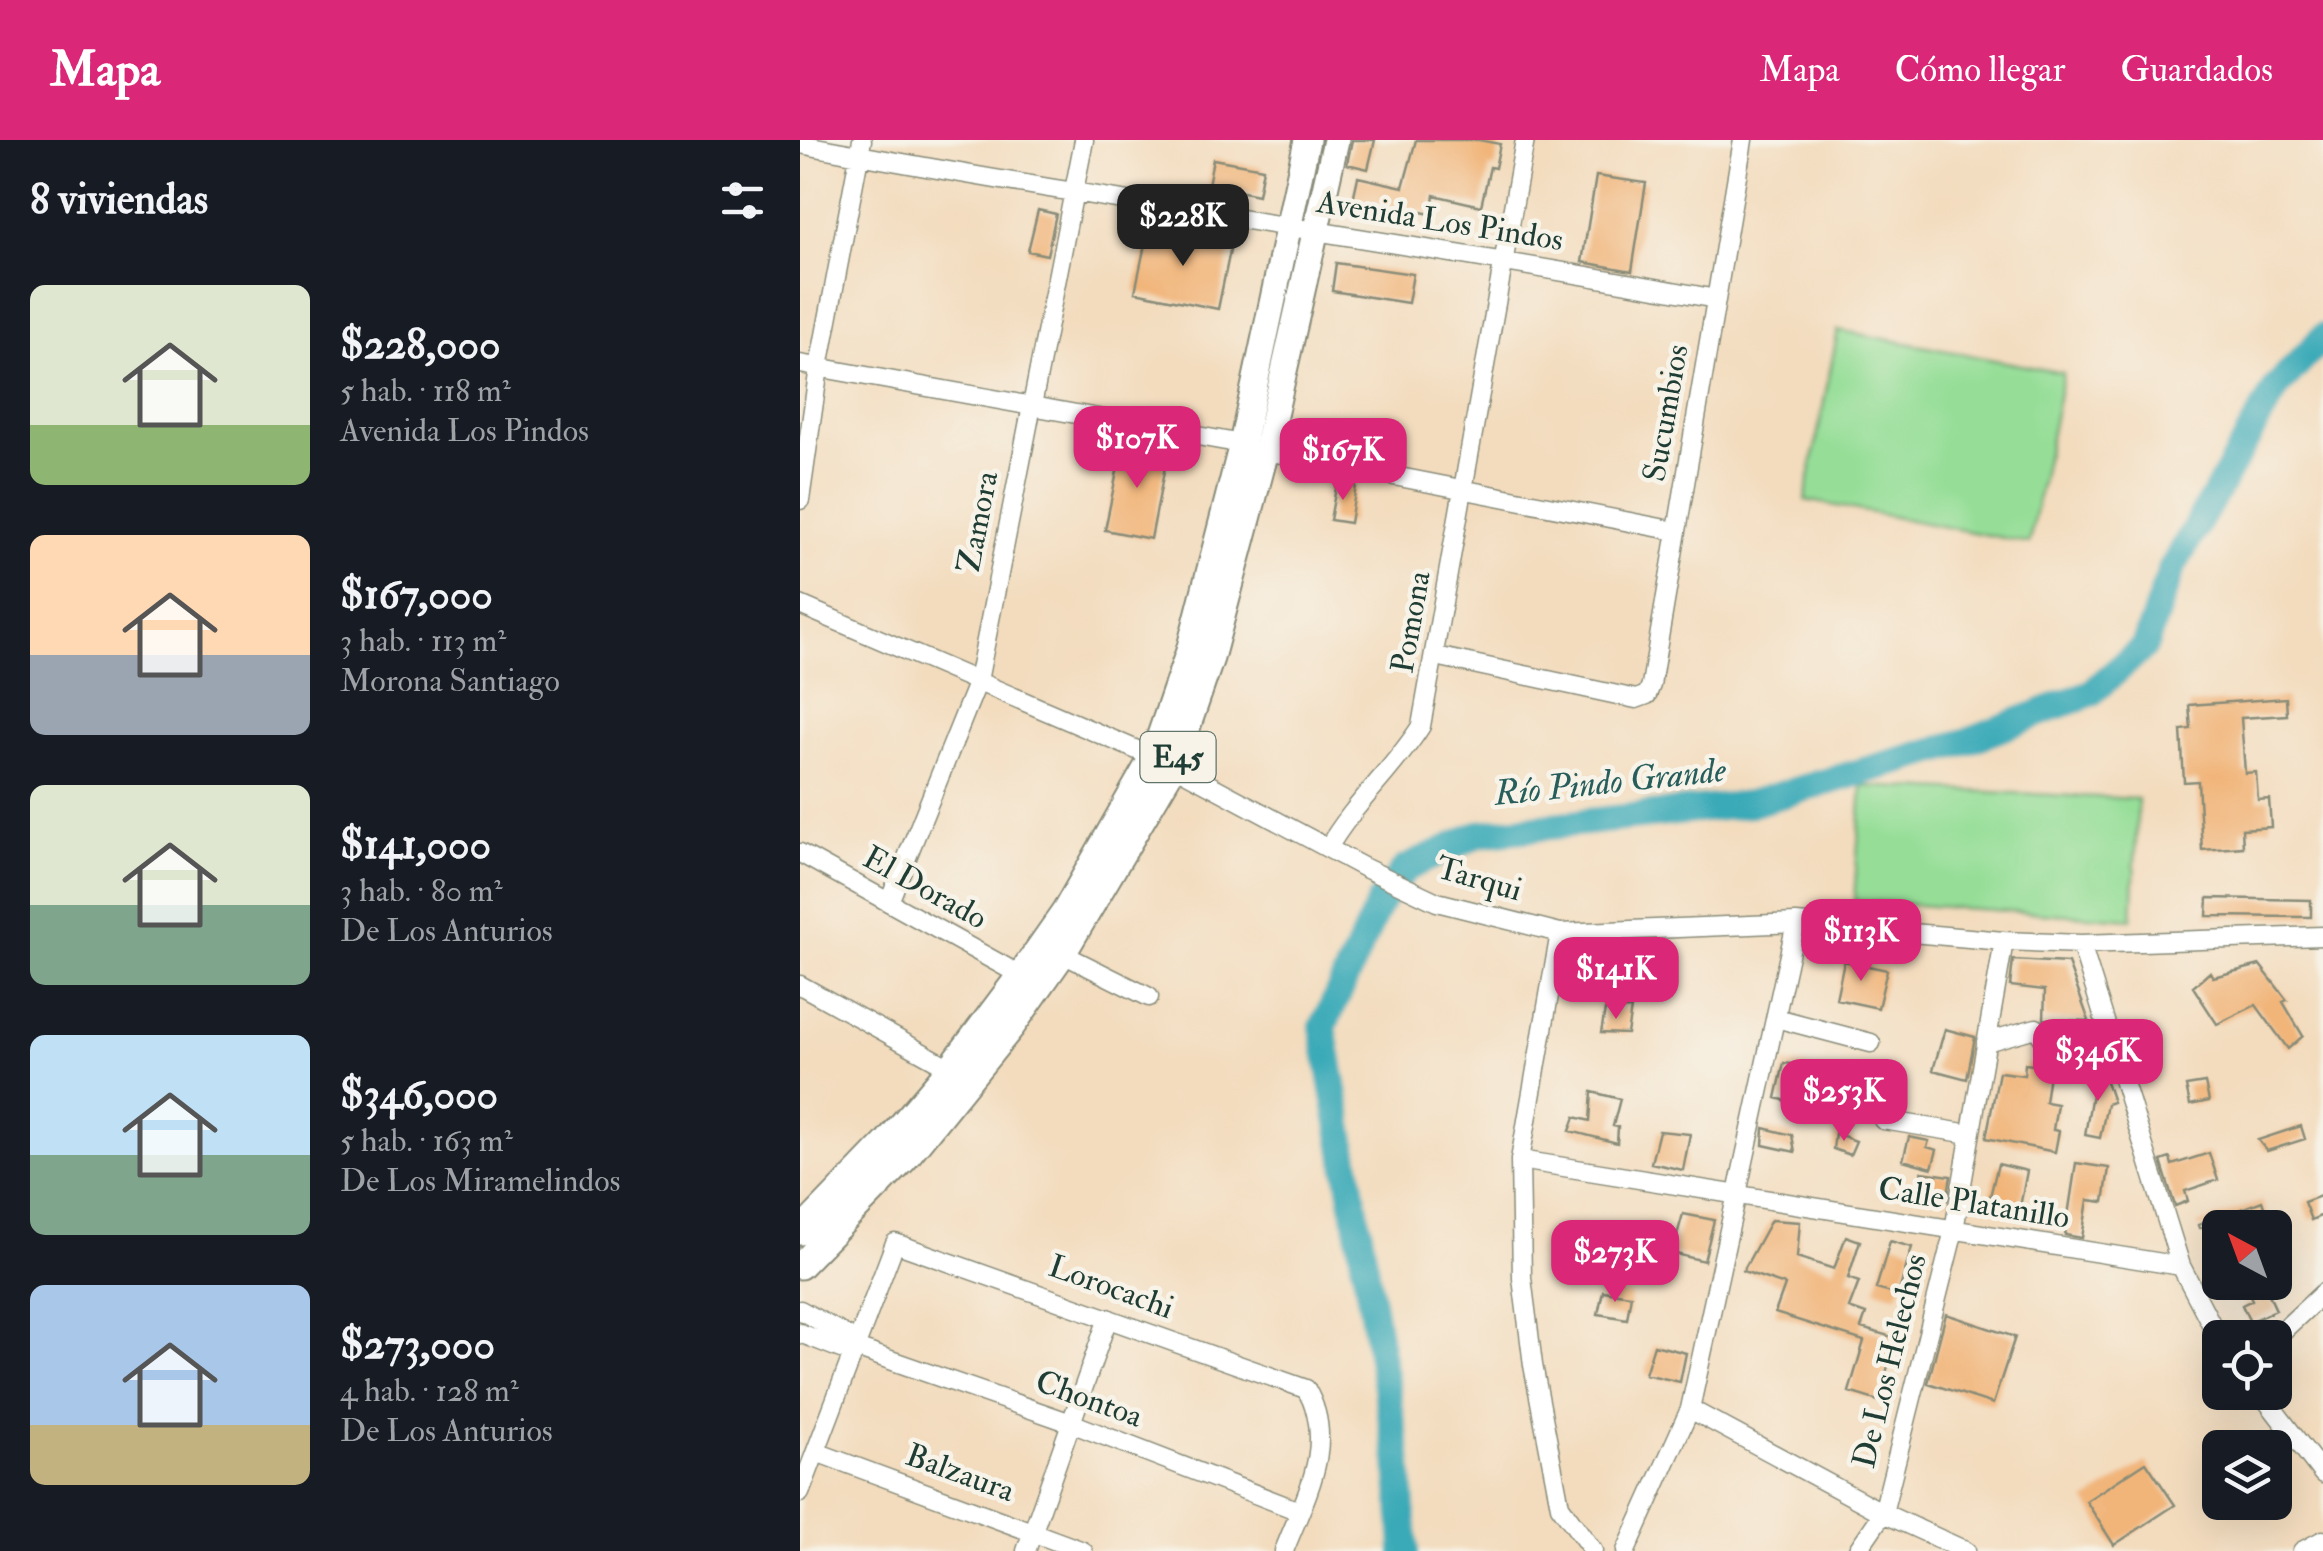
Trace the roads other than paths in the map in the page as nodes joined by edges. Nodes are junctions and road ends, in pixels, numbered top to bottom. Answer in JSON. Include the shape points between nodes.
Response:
{"nodes":[{"id":1,"x":1084,"y":140,"type":"edge"},
{"id":2,"x":1307,"y":140,"type":"edge"},
{"id":3,"x":1336,"y":140,"type":"edge"},
{"id":4,"x":1525,"y":140,"type":"edge"},
{"id":5,"x":1743,"y":140,"type":"edge"},
{"id":6,"x":800,"y":144,"type":"edge"},
{"id":7,"x":860,"y":148,"type":"edge"},
{"id":8,"x":1075,"y":194,"type":"junction"},
{"id":9,"x":1288,"y":226,"type":"junction"},
{"id":10,"x":1316,"y":232,"type":"junction"},
{"id":11,"x":1503,"y":259,"type":"junction"},
{"id":12,"x":1716,"y":299,"type":"junction"},
{"id":13,"x":809,"y":366,"type":"edge"},
{"id":14,"x":1030,"y":404,"type":"junction"},
{"id":15,"x":1254,"y":447,"type":"junction"},
{"id":16,"x":1466,"y":490,"type":"junction"},
{"id":17,"x":800,"y":500,"type":"edge"},
{"id":18,"x":1676,"y":531,"type":"junction"},
{"id":19,"x":800,"y":605,"type":"edge"},
{"id":20,"x":1436,"y":656,"type":"junction"},
{"id":21,"x":978,"y":681,"type":"junction"},
{"id":22,"x":1163,"y":761,"type":"junction"},
{"id":23,"x":1328,"y":848,"type":"junction"},
{"id":24,"x":800,"y":854,"type":"edge"},
{"id":25,"x":889,"y":902,"type":"junction"},
{"id":26,"x":1796,"y":923,"type":"junction"},
{"id":27,"x":1560,"y":933,"type":"junction"},
{"id":28,"x":2323,"y":936,"type":"edge"},
{"id":29,"x":2004,"y":941,"type":"junction"},
{"id":30,"x":2081,"y":944,"type":"junction"},
{"id":31,"x":1063,"y":954,"type":"junction"},
{"id":32,"x":1020,"y":975,"type":"junction"},
{"id":33,"x":802,"y":992,"type":"edge"},
{"id":34,"x":1149,"y":998,"type":"dead end"},
{"id":35,"x":1776,"y":1018,"type":"junction"},
{"id":36,"x":1986,"y":1042,"type":"junction"},
{"id":37,"x":1871,"y":1043,"type":"dead end"},
{"id":38,"x":2054,"y":1054,"type":"dead end"},
{"id":39,"x":950,"y":1068,"type":"junction"},
{"id":40,"x":1883,"y":1120,"type":"dead end"},
{"id":41,"x":1970,"y":1134,"type":"junction"},
{"id":42,"x":1520,"y":1160,"type":"junction"},
{"id":43,"x":1738,"y":1195,"type":"junction"},
{"id":44,"x":803,"y":1225,"type":"edge"},
{"id":45,"x":1954,"y":1230,"type":"junction"},
{"id":46,"x":800,"y":1266,"type":"edge"},
{"id":47,"x":2180,"y":1266,"type":"junction"},
{"id":48,"x":2323,"y":1294,"type":"edge"},
{"id":49,"x":800,"y":1310,"type":"edge"},
{"id":50,"x":1108,"y":1318,"type":"junction"},
{"id":51,"x":2209,"y":1320,"type":"edge"},
{"id":52,"x":2292,"y":1322,"type":"edge"},
{"id":53,"x":800,"y":1333,"type":"edge"},
{"id":54,"x":856,"y":1348,"type":"junction"},
{"id":55,"x":1690,"y":1409,"type":"junction"},
{"id":56,"x":2274,"y":1410,"type":"edge"},
{"id":57,"x":1072,"y":1423,"type":"junction"},
{"id":58,"x":816,"y":1452,"type":"junction"},
{"id":59,"x":2323,"y":1474,"type":"edge"},
{"id":60,"x":800,"y":1493,"type":"edge"},
{"id":61,"x":1299,"y":1512,"type":"junction"},
{"id":62,"x":1883,"y":1513,"type":"junction"},
{"id":63,"x":1032,"y":1532,"type":"junction"},
{"id":64,"x":2323,"y":1540,"type":"edge"},
{"id":65,"x":1026,"y":1551,"type":"edge"},
{"id":66,"x":1083,"y":1551,"type":"edge"},
{"id":67,"x":1284,"y":1551,"type":"edge"},
{"id":68,"x":1594,"y":1551,"type":"edge"},
{"id":69,"x":1626,"y":1551,"type":"edge"},
{"id":70,"x":1858,"y":1551,"type":"edge"},
{"id":71,"x":1966,"y":1551,"type":"edge"},
{"id":72,"x":2302,"y":1551,"type":"edge"}],
"edges":[{"from":1,"to":8,"type":"street","name":"Zamora"},
{"from":2,"to":9,"type":"highway","number":"E45"},
{"from":3,"to":10,"type":"highway","number":"E45"},
{"from":4,"to":11,"type":"street","name":"Pomona"},
{"from":5,"to":12,"type":"street","name":"Sucumbios"},
{"from":6,"to":7,"type":"street","name":"Avenida Los Pindos"},
{"from":7,"to":8,"type":"street","name":"Avenida Los Pindos"},
{"from":7,"to":13,"type":"street"},
{"from":8,"to":9,"type":"street","name":"Avenida Los Pindos"},
{"from":8,"to":14,"type":"street","name":"Zamora"},
{"from":9,"to":10,"type":"street","name":"Avenida Los Pindos"},
{"from":9,"to":15,"type":"highway","number":"E45"},
{"from":10,"to":11,"type":"street","name":"Avenida Los Pindos"},
{"from":10,"to":15,"type":"highway","number":"E45"},
{"from":11,"to":12,"type":"street","name":"Avenida Los Pindos"},
{"from":11,"to":16,"type":"street","name":"Pomona"},
{"from":12,"to":18,"type":"street","name":"Sucumbios"},
{"from":13,"to":14,"type":"street"},
{"from":13,"to":17,"type":"street"},
{"from":14,"to":15,"type":"street"},
{"from":14,"to":21,"type":"street","name":"Zamora"},
{"from":15,"to":16,"type":"street"},
{"from":15,"to":22,"type":"highway","number":"E45","via":[[1188,651]]},
{"from":16,"to":18,"type":"street"},
{"from":16,"to":20,"type":"street","name":"Pomona"},
{"from":18,"to":20,"type":"street","name":"Sucumbios","via":[[1647,695],[1636,699]]},
{"from":19,"to":21,"type":"street","name":"Tarqui"},
{"from":20,"to":23,"type":"street","name":"Pomona","via":[[1421,726]]},
{"from":21,"to":22,"type":"street","name":"Tarqui"},
{"from":21,"to":25,"type":"street","name":"Zamora"},
{"from":22,"to":23,"type":"street","name":"Tarqui"},
{"from":22,"to":31,"type":"highway","number":"E45"},
{"from":22,"to":32,"type":"highway","number":"E45"},
{"from":23,"to":27,"type":"street","name":"Tarqui","via":[[1438,902]]},
{"from":24,"to":25,"type":"street","name":"El Dorado"},
{"from":25,"to":32,"type":"street","name":"El Dorado"},
{"from":26,"to":27,"type":"street","name":"Tarqui"},
{"from":26,"to":29,"type":"street","name":"Tarqui"},
{"from":26,"to":35,"type":"street"},
{"from":27,"to":42,"type":"street"},
{"from":28,"to":30,"type":"street","name":"Tarqui"},
{"from":29,"to":30,"type":"street","name":"Tarqui"},
{"from":29,"to":36,"type":"street","name":"De Los Helechos"},
{"from":30,"to":47,"type":"street"},
{"from":31,"to":34,"type":"street"},
{"from":31,"to":46,"type":"highway","number":"E45","via":[[944,1113]]},
{"from":32,"to":39,"type":"highway","number":"E45"},
{"from":33,"to":39,"type":"street"},
{"from":35,"to":37,"type":"street"},
{"from":35,"to":43,"type":"street"},
{"from":36,"to":38,"type":"street","via":[[2036,1028]]},
{"from":36,"to":41,"type":"street","name":"De Los Helechos"},
{"from":39,"to":44,"type":"highway","number":"E45"},
{"from":40,"to":41,"type":"street"},
{"from":41,"to":45,"type":"street","name":"De Los Helechos"},
{"from":42,"to":43,"type":"street","name":"Calle Platanillo"},
{"from":42,"to":68,"type":"street","via":[[1522,1278],[1539,1400],[1560,1506]]},
{"from":43,"to":45,"type":"street","name":"Calle Platanillo"},
{"from":43,"to":55,"type":"street"},
{"from":45,"to":47,"type":"street","name":"Calle Platanillo"},
{"from":45,"to":62,"type":"street","name":"De Los Helechos"},
{"from":47,"to":51,"type":"street"},
{"from":48,"to":52,"type":"street"},
{"from":49,"to":54,"type":"street","name":"Chontoa"},
{"from":50,"to":54,"type":"street","name":"Lorocachi","via":[[895,1243]]},
{"from":50,"to":57,"type":"street"},
{"from":50,"to":61,"type":"street","name":"Lorocachi","via":[[1306,1389],[1319,1416],[1319,1454]]},
{"from":53,"to":54,"type":"street","name":"Chontoa"},
{"from":54,"to":57,"type":"street","name":"Chontoa"},
{"from":54,"to":58,"type":"street"},
{"from":55,"to":62,"type":"street"},
{"from":55,"to":69,"type":"street"},
{"from":56,"to":59,"type":"street"},
{"from":57,"to":61,"type":"street","name":"Chontoa"},
{"from":57,"to":63,"type":"street"},
{"from":58,"to":60,"type":"street"},
{"from":58,"to":63,"type":"street","name":"Balzaura"},
{"from":61,"to":67,"type":"street"},
{"from":62,"to":70,"type":"street","name":"De Los Helechos"},
{"from":62,"to":71,"type":"street"},
{"from":63,"to":65,"type":"street"},
{"from":63,"to":66,"type":"street","name":"Balzaura"},
{"from":64,"to":72,"type":"street"}]}
